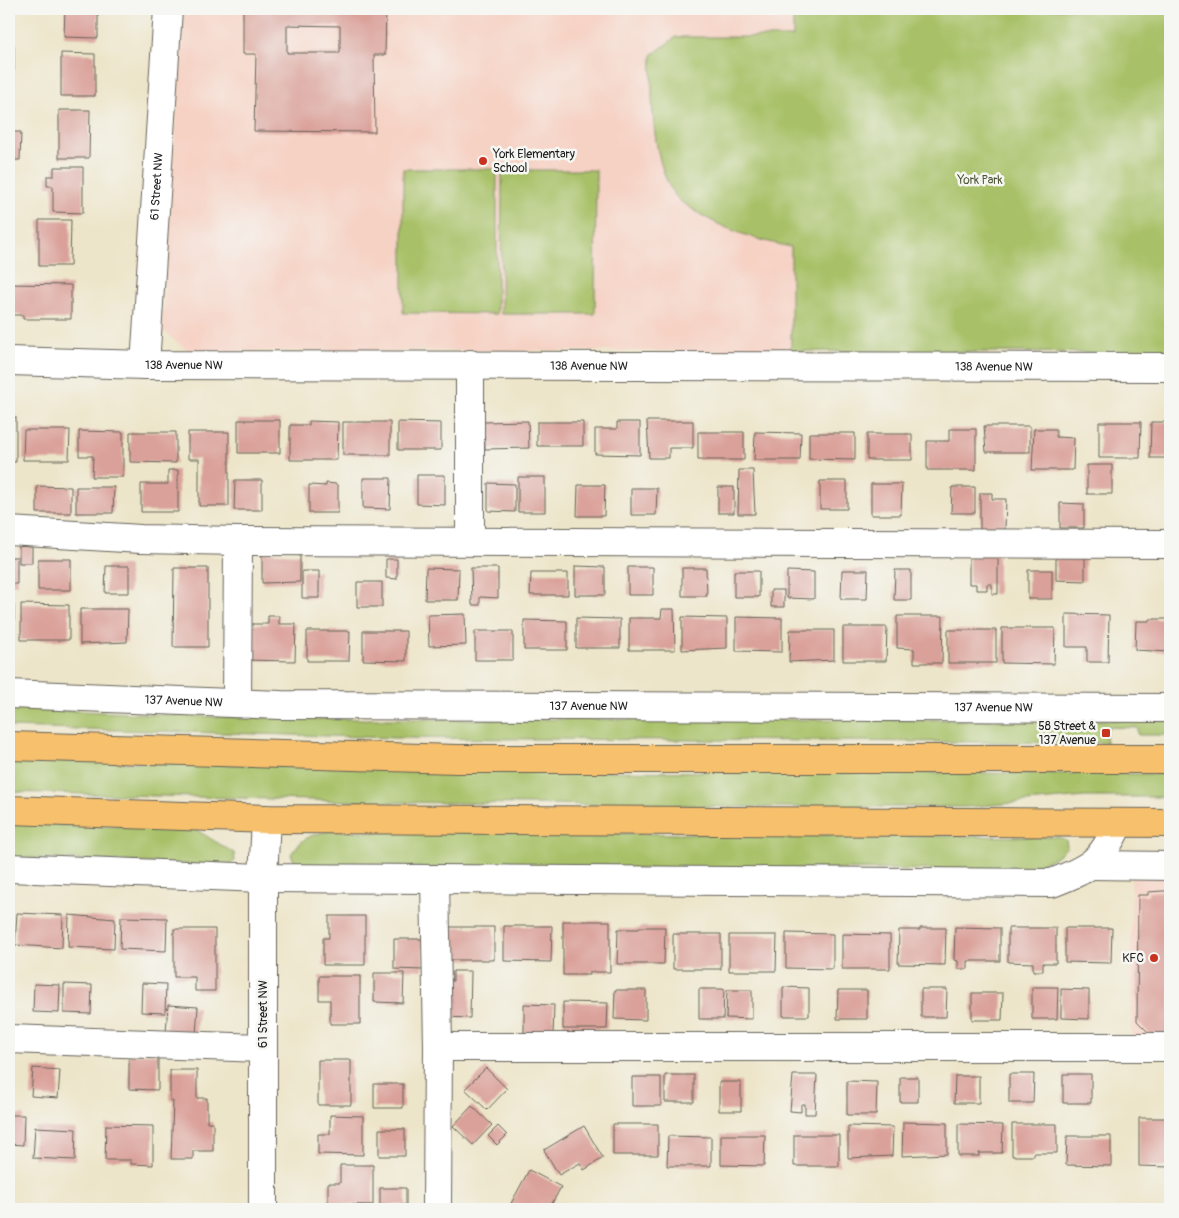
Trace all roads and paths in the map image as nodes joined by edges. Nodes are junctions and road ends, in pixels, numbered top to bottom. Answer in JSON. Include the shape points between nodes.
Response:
{"nodes":[{"id":1,"x":168,"y":9,"type":"edge"},
{"id":2,"x":9,"y":361,"type":"edge"},
{"id":3,"x":470,"y":364,"type":"junction"},
{"id":4,"x":145,"y":366,"type":"junction"},
{"id":5,"x":1170,"y":367,"type":"edge"},
{"id":6,"x":9,"y":531,"type":"edge"},
{"id":7,"x":238,"y":541,"type":"junction"},
{"id":8,"x":470,"y":541,"type":"junction"},
{"id":9,"x":1170,"y":544,"type":"edge"},
{"id":10,"x":9,"y":694,"type":"edge"},
{"id":11,"x":237,"y":703,"type":"junction"},
{"id":12,"x":1170,"y":708,"type":"edge"},
{"id":13,"x":9,"y":746,"type":"edge"},
{"id":14,"x":1170,"y":759,"type":"edge"},
{"id":15,"x":9,"y":810,"type":"edge"},
{"id":16,"x":266,"y":819,"type":"junction"},
{"id":17,"x":1119,"y":824,"type":"junction"},
{"id":18,"x":1170,"y":824,"type":"edge"},
{"id":19,"x":1090,"y":865,"type":"junction"},
{"id":20,"x":1170,"y":866,"type":"edge"},
{"id":21,"x":9,"y":868,"type":"edge"},
{"id":22,"x":263,"y":878,"type":"junction"},
{"id":23,"x":436,"y":879,"type":"junction"},
{"id":24,"x":9,"y":1038,"type":"edge"},
{"id":25,"x":438,"y":1047,"type":"junction"},
{"id":26,"x":1170,"y":1047,"type":"edge"},
{"id":27,"x":263,"y":1048,"type":"junction"},
{"id":28,"x":263,"y":1209,"type":"edge"},
{"id":29,"x":437,"y":1209,"type":"edge"}],
"edges":[{"from":1,"to":4,"type":"street","name":"61 Street NW"},
{"from":2,"to":4,"type":"street","name":"138 Avenue NW"},
{"from":3,"to":4,"type":"street","name":"138 Avenue NW"},
{"from":3,"to":5,"type":"street","name":"138 Avenue NW"},
{"from":3,"to":8,"type":"street"},
{"from":6,"to":7,"type":"street"},
{"from":7,"to":8,"type":"street"},
{"from":7,"to":11,"type":"street"},
{"from":8,"to":9,"type":"street"},
{"from":10,"to":11,"type":"street","name":"137 Avenue NW"},
{"from":11,"to":12,"type":"street","name":"137 Avenue NW"},
{"from":13,"to":14,"type":"main road","via":[[457,759]]},
{"from":15,"to":16,"type":"main road"},
{"from":16,"to":17,"type":"main road"},
{"from":16,"to":22,"type":"street","name":"61 Street NW"},
{"from":17,"to":18,"type":"main road"},
{"from":17,"to":19,"type":"street","via":[[1107,849]]},
{"from":19,"to":20,"type":"street"},
{"from":19,"to":23,"type":"street","via":[[1052,883]]},
{"from":21,"to":22,"type":"street"},
{"from":22,"to":23,"type":"street"},
{"from":22,"to":27,"type":"street","name":"61 Street NW"},
{"from":23,"to":25,"type":"street"},
{"from":24,"to":27,"type":"street"},
{"from":25,"to":26,"type":"street"},
{"from":25,"to":29,"type":"street"},
{"from":27,"to":28,"type":"street","name":"61 Street NW"}]}
